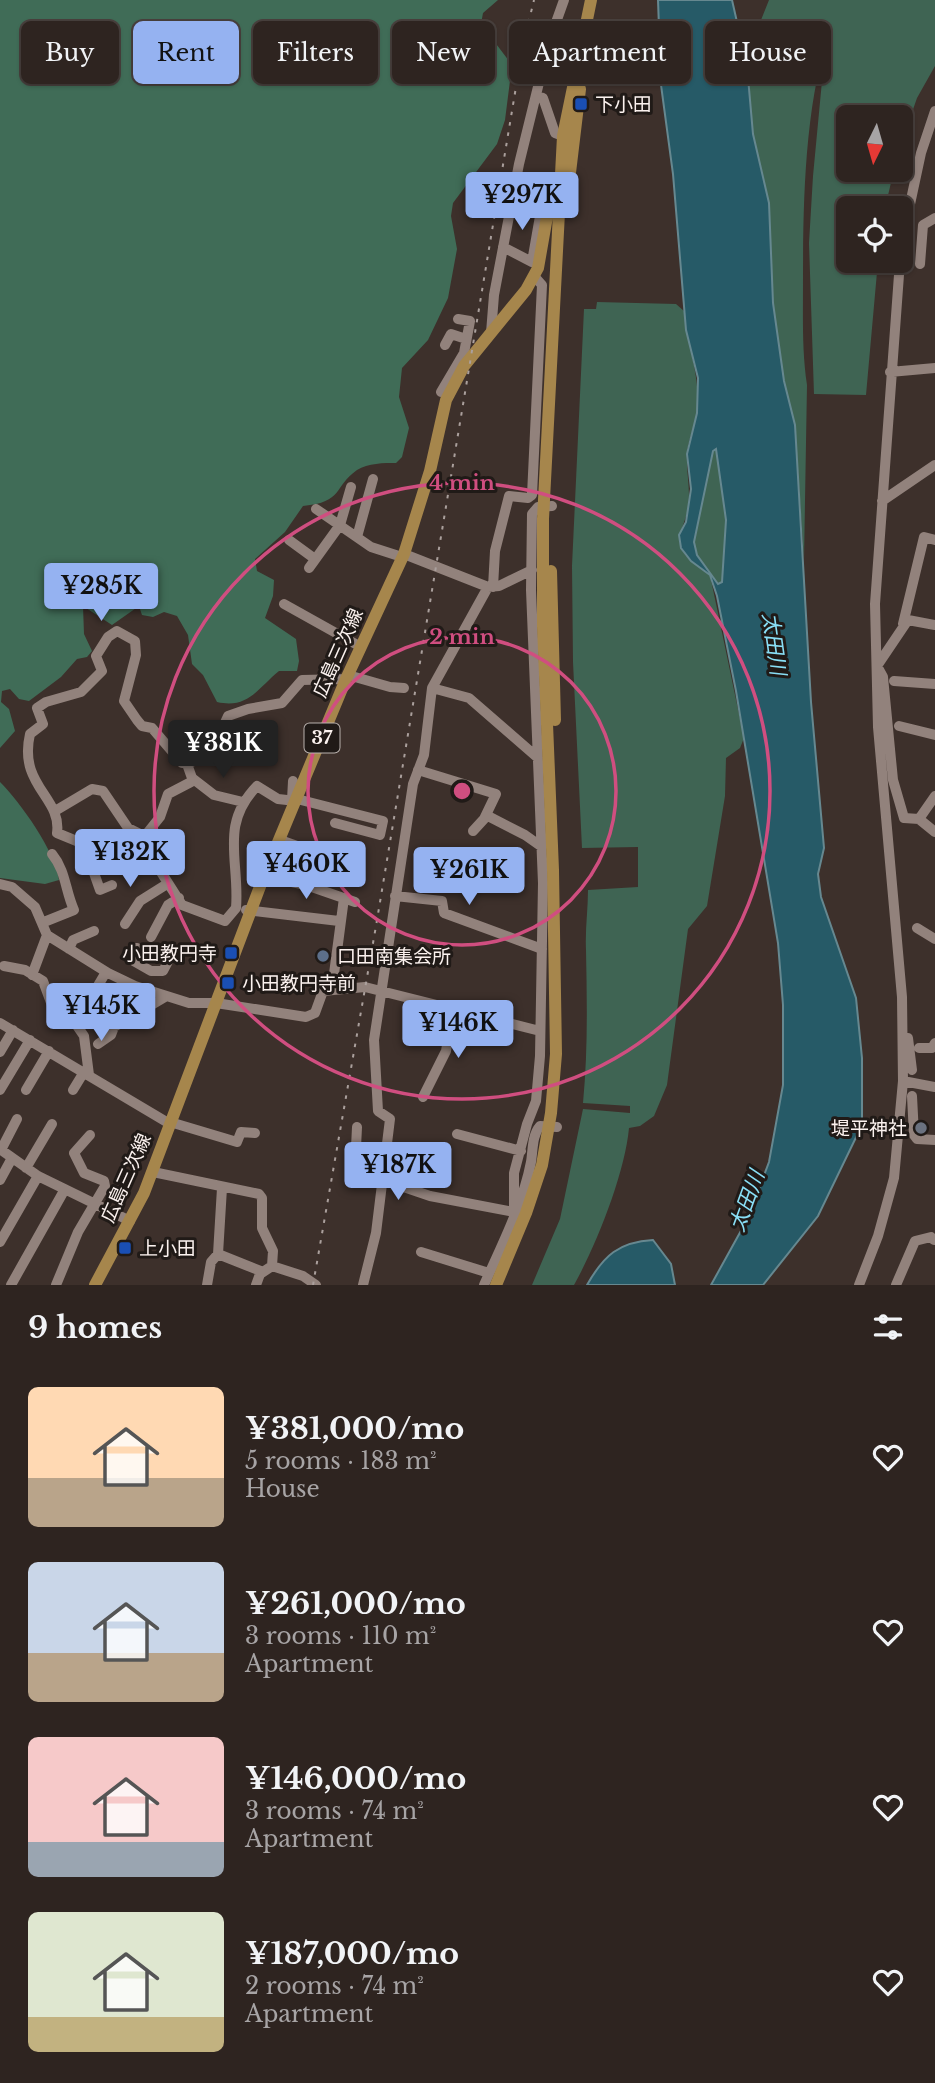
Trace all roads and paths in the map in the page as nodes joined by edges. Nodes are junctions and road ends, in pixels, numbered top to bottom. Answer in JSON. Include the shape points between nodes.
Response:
{"nodes":[{"id":1,"x":564,"y":0,"type":"edge"},
{"id":2,"x":592,"y":0,"type":"edge"},
{"id":3,"x":599,"y":0,"type":"edge"},
{"id":4,"x":537,"y":96,"type":"junction"},
{"id":5,"x":935,"y":111,"type":"edge"},
{"id":6,"x":563,"y":136,"type":"junction"},
{"id":7,"x":912,"y":196,"type":"edge"},
{"id":8,"x":562,"y":204,"type":"junction"},
{"id":9,"x":540,"y":216,"type":"dead end"},
{"id":10,"x":935,"y":218,"type":"edge"},
{"id":11,"x":503,"y":247,"type":"junction"},
{"id":12,"x":920,"y":264,"type":"dead end"},
{"id":13,"x":899,"y":273,"type":"edge"},
{"id":14,"x":534,"y":276,"type":"junction"},
{"id":15,"x":458,"y":319,"type":"dead end"},
{"id":16,"x":491,"y":333,"type":"junction"},
{"id":17,"x":467,"y":338,"type":"junction"},
{"id":18,"x":445,"y":345,"type":"dead end"},
{"id":19,"x":935,"y":368,"type":"edge"},
{"id":20,"x":890,"y":372,"type":"junction"},
{"id":21,"x":456,"y":373,"type":"junction"},
{"id":22,"x":441,"y":392,"type":"dead end"},
{"id":23,"x":935,"y":465,"type":"edge"},
{"id":24,"x":373,"y":479,"type":"dead end"},
{"id":25,"x":351,"y":487,"type":"dead end"},
{"id":26,"x":882,"y":501,"type":"junction"},
{"id":27,"x":548,"y":506,"type":"junction"},
{"id":28,"x":316,"y":509,"type":"dead end"},
{"id":29,"x":340,"y":525,"type":"junction"},
{"id":30,"x":357,"y":537,"type":"junction"},
{"id":31,"x":289,"y":540,"type":"dead end"},
{"id":32,"x":935,"y":540,"type":"edge"},
{"id":33,"x":403,"y":555,"type":"junction"},
{"id":34,"x":532,"y":570,"type":"junction"},
{"id":35,"x":491,"y":587,"type":"junction"},
{"id":36,"x":284,"y":604,"type":"dead end"},
{"id":37,"x":903,"y":624,"type":"junction"},
{"id":38,"x":935,"y":625,"type":"edge"},
{"id":39,"x":361,"y":647,"type":"junction"},
{"id":40,"x":877,"y":666,"type":"junction"},
{"id":41,"x":347,"y":677,"type":"junction"},
{"id":42,"x":894,"y":681,"type":"dead end"},
{"id":43,"x":935,"y":684,"type":"edge"},
{"id":44,"x":404,"y":688,"type":"dead end"},
{"id":45,"x":432,"y":688,"type":"junction"},
{"id":46,"x":899,"y":726,"type":"dead end"},
{"id":47,"x":935,"y":735,"type":"edge"},
{"id":48,"x":538,"y":758,"type":"junction"},
{"id":49,"x":187,"y":764,"type":"junction"},
{"id":50,"x":418,"y":770,"type":"junction"},
{"id":51,"x":192,"y":778,"type":"junction"},
{"id":52,"x":293,"y":781,"type":"dead end"},
{"id":53,"x":935,"y":796,"type":"edge"},
{"id":54,"x":295,"y":800,"type":"junction"},
{"id":55,"x":243,"y":802,"type":"junction"},
{"id":56,"x":55,"y":811,"type":"junction"},
{"id":57,"x":486,"y":815,"type":"junction"},
{"id":58,"x":919,"y":819,"type":"junction"},
{"id":59,"x":335,"y":823,"type":"dead end"},
{"id":60,"x":473,"y":831,"type":"dead end"},
{"id":61,"x":935,"y":832,"type":"edge"},
{"id":62,"x":143,"y":836,"type":"junction"},
{"id":63,"x":280,"y":840,"type":"junction"},
{"id":64,"x":542,"y":847,"type":"junction"},
{"id":65,"x":129,"y":850,"type":"dead end"},
{"id":66,"x":52,"y":854,"type":"dead end"},
{"id":67,"x":118,"y":855,"type":"dead end"},
{"id":68,"x":331,"y":858,"type":"dead end"},
{"id":69,"x":94,"y":859,"type":"junction"},
{"id":70,"x":264,"y":876,"type":"junction"},
{"id":71,"x":0,"y":884,"type":"edge"},
{"id":72,"x":167,"y":884,"type":"junction"},
{"id":73,"x":112,"y":885,"type":"dead end"},
{"id":74,"x":395,"y":896,"type":"junction"},
{"id":75,"x":179,"y":898,"type":"junction"},
{"id":76,"x":344,"y":898,"type":"junction"},
{"id":77,"x":355,"y":902,"type":"dead end"},
{"id":78,"x":236,"y":908,"type":"junction"},
{"id":79,"x":251,"y":911,"type":"junction"},
{"id":80,"x":340,"y":921,"type":"junction"},
{"id":81,"x":44,"y":922,"type":"junction"},
{"id":82,"x":125,"y":924,"type":"dead end"},
{"id":83,"x":917,"y":928,"type":"dead end"},
{"id":84,"x":94,"y":931,"type":"dead end"},
{"id":85,"x":47,"y":935,"type":"junction"},
{"id":86,"x":151,"y":937,"type":"dead end"},
{"id":87,"x":935,"y":939,"type":"edge"},
{"id":88,"x":136,"y":948,"type":"dead end"},
{"id":89,"x":69,"y":949,"type":"junction"},
{"id":90,"x":542,"y":949,"type":"junction"},
{"id":91,"x":173,"y":952,"type":"dead end"},
{"id":92,"x":4,"y":966,"type":"dead end"},
{"id":93,"x":151,"y":971,"type":"junction"},
{"id":94,"x":106,"y":972,"type":"junction"},
{"id":95,"x":32,"y":975,"type":"junction"},
{"id":96,"x":332,"y":989,"type":"junction"},
{"id":97,"x":145,"y":990,"type":"junction"},
{"id":98,"x":381,"y":990,"type":"junction"},
{"id":99,"x":165,"y":997,"type":"junction"},
{"id":100,"x":216,"y":1003,"type":"junction"},
{"id":101,"x":453,"y":1009,"type":"junction"},
{"id":102,"x":73,"y":1020,"type":"junction"},
{"id":103,"x":0,"y":1023,"type":"edge"},
{"id":104,"x":903,"y":1028,"type":"junction"},
{"id":105,"x":13,"y":1030,"type":"junction"},
{"id":106,"x":540,"y":1031,"type":"junction"},
{"id":107,"x":30,"y":1040,"type":"junction"},
{"id":108,"x":935,"y":1043,"type":"edge"},
{"id":109,"x":97,"y":1044,"type":"dead end"},
{"id":110,"x":919,"y":1048,"type":"dead end"},
{"id":111,"x":49,"y":1051,"type":"junction"},
{"id":112,"x":0,"y":1052,"type":"edge"},
{"id":113,"x":912,"y":1070,"type":"dead end"},
{"id":114,"x":86,"y":1073,"type":"junction"},
{"id":115,"x":904,"y":1081,"type":"junction"},
{"id":116,"x":935,"y":1087,"type":"edge"},
{"id":117,"x":0,"y":1090,"type":"edge"},
{"id":118,"x":26,"y":1090,"type":"dead end"},
{"id":119,"x":73,"y":1090,"type":"dead end"},
{"id":120,"x":912,"y":1096,"type":"dead end"},
{"id":121,"x":423,"y":1097,"type":"dead end"},
{"id":122,"x":17,"y":1119,"type":"dead end"},
{"id":123,"x":170,"y":1123,"type":"junction"},
{"id":124,"x":52,"y":1124,"type":"dead end"},
{"id":125,"x":553,"y":1126,"type":"junction"},
{"id":126,"x":357,"y":1127,"type":"dead end"},
{"id":127,"x":255,"y":1133,"type":"dead end"},
{"id":128,"x":457,"y":1134,"type":"dead end"},
{"id":129,"x":90,"y":1135,"type":"dead end"},
{"id":130,"x":935,"y":1140,"type":"edge"},
{"id":131,"x":0,"y":1149,"type":"edge"},
{"id":132,"x":521,"y":1151,"type":"junction"},
{"id":133,"x":12,"y":1158,"type":"junction"},
{"id":134,"x":26,"y":1168,"type":"junction"},
{"id":135,"x":153,"y":1172,"type":"junction"},
{"id":136,"x":38,"y":1176,"type":"junction"},
{"id":137,"x":0,"y":1180,"type":"edge"},
{"id":138,"x":383,"y":1180,"type":"junction"},
{"id":139,"x":222,"y":1188,"type":"junction"},
{"id":140,"x":65,"y":1189,"type":"junction"},
{"id":141,"x":95,"y":1204,"type":"junction"},
{"id":142,"x":514,"y":1212,"type":"junction"},
{"id":143,"x":130,"y":1221,"type":"junction"},
{"id":144,"x":934,"y":1240,"type":"edge"},
{"id":145,"x":0,"y":1242,"type":"edge"},
{"id":146,"x":421,"y":1252,"type":"dead end"},
{"id":147,"x":218,"y":1254,"type":"junction"},
{"id":148,"x":267,"y":1269,"type":"junction"},
{"id":149,"x":492,"y":1279,"type":"edge"},
{"id":150,"x":11,"y":1285,"type":"edge"},
{"id":151,"x":56,"y":1285,"type":"edge"},
{"id":152,"x":95,"y":1285,"type":"edge"},
{"id":153,"x":207,"y":1285,"type":"edge"},
{"id":154,"x":256,"y":1285,"type":"edge"},
{"id":155,"x":316,"y":1285,"type":"edge"},
{"id":156,"x":363,"y":1285,"type":"edge"},
{"id":157,"x":484,"y":1285,"type":"edge"},
{"id":158,"x":505,"y":1285,"type":"edge"},
{"id":159,"x":859,"y":1285,"type":"edge"},
{"id":160,"x":897,"y":1285,"type":"edge"}],
"edges":[{"from":1,"to":4,"type":"street"},
{"from":2,"to":6,"type":"main road","name":"広島三次線","number":"37"},
{"from":3,"to":8,"type":"main road","name":"広島三次線","number":"37","via":[[581,79]]},
{"from":4,"to":6,"type":"street","via":[[543,98],[555,133]]},
{"from":4,"to":11,"type":"street"},
{"from":5,"to":7,"type":"street"},
{"from":6,"to":8,"type":"main road","name":"広島三次線","number":"37"},
{"from":8,"to":14,"type":"main road","name":"広島三次線","number":"37","via":[[552,205],[548,211]]},
{"from":8,"to":27,"type":"main road","name":"広島三次線","number":"37"},
{"from":9,"to":11,"type":"street","via":[[532,262]]},
{"from":10,"to":12,"type":"street","via":[[923,225]]},
{"from":11,"to":16,"type":"street"},
{"from":13,"to":20,"type":"street"},
{"from":14,"to":16,"type":"main road","name":"広島三次線","number":"37"},
{"from":14,"to":35,"type":"street","via":[[542,285],[532,495],[509,496]]},
{"from":15,"to":17,"type":"street","via":[[470,321]]},
{"from":16,"to":21,"type":"main road","name":"広島三次線","number":"37"},
{"from":17,"to":18,"type":"street","via":[[451,334]]},
{"from":17,"to":21,"type":"street"},
{"from":19,"to":20,"type":"street"},
{"from":20,"to":26,"type":"street"},
{"from":21,"to":22,"type":"street"},
{"from":21,"to":33,"type":"main road","name":"広島三次線","number":"37"},
{"from":23,"to":26,"type":"street"},
{"from":24,"to":30,"type":"street"},
{"from":25,"to":29,"type":"street"},
{"from":26,"to":40,"type":"street","via":[[875,604]]},
{"from":27,"to":34,"type":"street","via":[[532,514]]},
{"from":27,"to":125,"type":"main road","name":"広島三次線","number":"37","via":[[542,626],[556,992]]},
{"from":28,"to":29,"type":"street"},
{"from":29,"to":30,"type":"street"},
{"from":29,"to":31,"type":"street","via":[[312,564]]},
{"from":30,"to":33,"type":"street","via":[[371,547]]},
{"from":32,"to":37,"type":"street","via":[[924,537]]},
{"from":33,"to":35,"type":"street"},
{"from":33,"to":39,"type":"main road","name":"広島三次線","number":"37"},
{"from":34,"to":35,"type":"street"},
{"from":34,"to":48,"type":"street"},
{"from":35,"to":45,"type":"street"},
{"from":36,"to":39,"type":"street"},
{"from":37,"to":38,"type":"street","via":[[908,620]]},
{"from":37,"to":40,"type":"street"},
{"from":39,"to":41,"type":"main road","name":"広島三次線","number":"37"},
{"from":40,"to":58,"type":"street","via":[[883,677],[897,793],[904,818]]},
{"from":40,"to":104,"type":"street"},
{"from":41,"to":44,"type":"street"},
{"from":41,"to":49,"type":"street","via":[[302,680],[282,704],[235,712],[228,716],[216,742]]},
{"from":41,"to":54,"type":"main road","name":"広島三次線","number":"37"},
{"from":42,"to":43,"type":"street"},
{"from":45,"to":48,"type":"street","via":[[469,698]]},
{"from":45,"to":50,"type":"street"},
{"from":46,"to":47,"type":"street"},
{"from":48,"to":64,"type":"street"},
{"from":49,"to":51,"type":"street"},
{"from":49,"to":56,"type":"street","via":[[178,761],[152,728],[142,726],[124,701],[137,647],[117,631],[108,636],[96,656],[102,671],[81,692],[37,708],[43,723],[30,734],[28,768]]},
{"from":50,"to":57,"type":"street","via":[[496,794]]},
{"from":50,"to":74,"type":"street"},
{"from":51,"to":55,"type":"street","via":[[214,795]]},
{"from":51,"to":62,"type":"street","via":[[168,794],[160,817]]},
{"from":52,"to":54,"type":"street"},
{"from":53,"to":58,"type":"street"},
{"from":54,"to":55,"type":"street","via":[[278,799],[257,786]]},
{"from":54,"to":59,"type":"street","via":[[383,821],[380,835]]},
{"from":54,"to":63,"type":"main road","name":"広島三次線","number":"37"},
{"from":55,"to":78,"type":"street","via":[[233,828]]},
{"from":56,"to":62,"type":"street","via":[[97,788],[111,799],[128,828]]},
{"from":56,"to":69,"type":"street","via":[[57,833],[79,842]]},
{"from":57,"to":60,"type":"street"},
{"from":57,"to":64,"type":"street"},
{"from":58,"to":61,"type":"street"},
{"from":62,"to":65,"type":"street"},
{"from":62,"to":72,"type":"street"},
{"from":63,"to":68,"type":"street"},
{"from":63,"to":70,"type":"main road","name":"広島三次線","number":"37"},
{"from":64,"to":90,"type":"street"},
{"from":66,"to":81,"type":"street","via":[[63,868],[74,910]]},
{"from":67,"to":69,"type":"street"},
{"from":69,"to":73,"type":"street","via":[[100,890]]},
{"from":70,"to":76,"type":"street"},
{"from":70,"to":79,"type":"main road","name":"広島三次線","number":"37"},
{"from":71,"to":81,"type":"street","via":[[24,896]]},
{"from":72,"to":75,"type":"street"},
{"from":72,"to":82,"type":"street","via":[[140,901]]},
{"from":74,"to":90,"type":"street","via":[[442,901],[444,914]]},
{"from":74,"to":98,"type":"street"},
{"from":75,"to":78,"type":"street","via":[[185,908],[219,921],[230,917]]},
{"from":75,"to":86,"type":"street","via":[[168,905]]},
{"from":76,"to":77,"type":"street"},
{"from":76,"to":80,"type":"street"},
{"from":78,"to":79,"type":"street"},
{"from":79,"to":80,"type":"street"},
{"from":79,"to":100,"type":"main road","name":"広島三次線","number":"37"},
{"from":80,"to":96,"type":"street"},
{"from":81,"to":85,"type":"street"},
{"from":83,"to":87,"type":"street"},
{"from":84,"to":89,"type":"street","via":[[74,940]]},
{"from":85,"to":89,"type":"street"},
{"from":85,"to":95,"type":"street"},
{"from":88,"to":93,"type":"street","via":[[130,959]]},
{"from":89,"to":94,"type":"street"},
{"from":90,"to":106,"type":"street"},
{"from":91,"to":93,"type":"street","via":[[163,971]]},
{"from":92,"to":95,"type":"street"},
{"from":93,"to":97,"type":"street"},
{"from":94,"to":97,"type":"street"},
{"from":94,"to":102,"type":"street"},
{"from":95,"to":102,"type":"street","via":[[43,981],[61,1021]]},
{"from":96,"to":98,"type":"street","via":[[358,986]]},
{"from":96,"to":100,"type":"street","via":[[323,991],[316,1013],[306,1017]]},
{"from":97,"to":99,"type":"street"},
{"from":98,"to":101,"type":"street"},
{"from":98,"to":138,"type":"street","via":[[375,1072],[378,1111],[390,1119]]},
{"from":99,"to":100,"type":"street"},
{"from":99,"to":109,"type":"street","via":[[114,1027],[111,1035]]},
{"from":100,"to":123,"type":"main road","name":"広島三次線","number":"37"},
{"from":101,"to":106,"type":"street"},
{"from":101,"to":121,"type":"street","via":[[446,1051]]},
{"from":102,"to":114,"type":"street","via":[[84,1036]]},
{"from":103,"to":105,"type":"street"},
{"from":104,"to":113,"type":"street"},
{"from":104,"to":115,"type":"street"},
{"from":105,"to":107,"type":"street"},
{"from":105,"to":112,"type":"street"},
{"from":106,"to":132,"type":"street","via":[[536,1101]]},
{"from":107,"to":111,"type":"street"},
{"from":107,"to":117,"type":"street"},
{"from":108,"to":110,"type":"street","via":[[932,1048]]},
{"from":111,"to":114,"type":"street"},
{"from":111,"to":118,"type":"street"},
{"from":114,"to":119,"type":"street"},
{"from":114,"to":123,"type":"street"},
{"from":115,"to":116,"type":"street"},
{"from":115,"to":159,"type":"street","via":[[894,1178]]},
{"from":120,"to":130,"type":"street","via":[[914,1135]]},
{"from":122,"to":131,"type":"street"},
{"from":123,"to":127,"type":"street","via":[[237,1142],[241,1132]]},
{"from":123,"to":135,"type":"main road","name":"広島三次線","number":"37"},
{"from":124,"to":134,"type":"street"},
{"from":125,"to":142,"type":"street","via":[[535,1131],[530,1166]]},
{"from":125,"to":149,"type":"main road","name":"広島三次線","number":"37","via":[[526,1213]]},
{"from":125,"to":158,"type":"main road","name":"広島三次線","number":"37","via":[[534,1216]]},
{"from":126,"to":138,"type":"street","via":[[355,1168],[359,1176]]},
{"from":128,"to":132,"type":"street"},
{"from":129,"to":141,"type":"street","via":[[74,1153],[84,1173],[104,1181]]},
{"from":131,"to":133,"type":"street"},
{"from":132,"to":142,"type":"street","via":[[514,1173]]},
{"from":133,"to":134,"type":"street"},
{"from":133,"to":137,"type":"street"},
{"from":134,"to":136,"type":"street"},
{"from":135,"to":139,"type":"street"},
{"from":135,"to":143,"type":"main road","name":"広島三次線","number":"37"},
{"from":136,"to":140,"type":"street"},
{"from":136,"to":145,"type":"street"},
{"from":138,"to":142,"type":"street","via":[[430,1196]]},
{"from":138,"to":156,"type":"street"},
{"from":139,"to":147,"type":"street"},
{"from":139,"to":148,"type":"street","via":[[262,1198],[262,1228],[272,1251]]},
{"from":140,"to":141,"type":"street"},
{"from":140,"to":150,"type":"street"},
{"from":141,"to":143,"type":"street"},
{"from":141,"to":151,"type":"street"},
{"from":142,"to":149,"type":"street"},
{"from":143,"to":152,"type":"main road","name":"広島三次線","number":"37"},
{"from":144,"to":160,"type":"street","via":[[915,1241]]},
{"from":146,"to":149,"type":"street"},
{"from":147,"to":148,"type":"street"},
{"from":147,"to":153,"type":"street","via":[[211,1262]]},
{"from":148,"to":154,"type":"street"},
{"from":148,"to":155,"type":"street","via":[[303,1276]]},
{"from":149,"to":157,"type":"street"}]}
